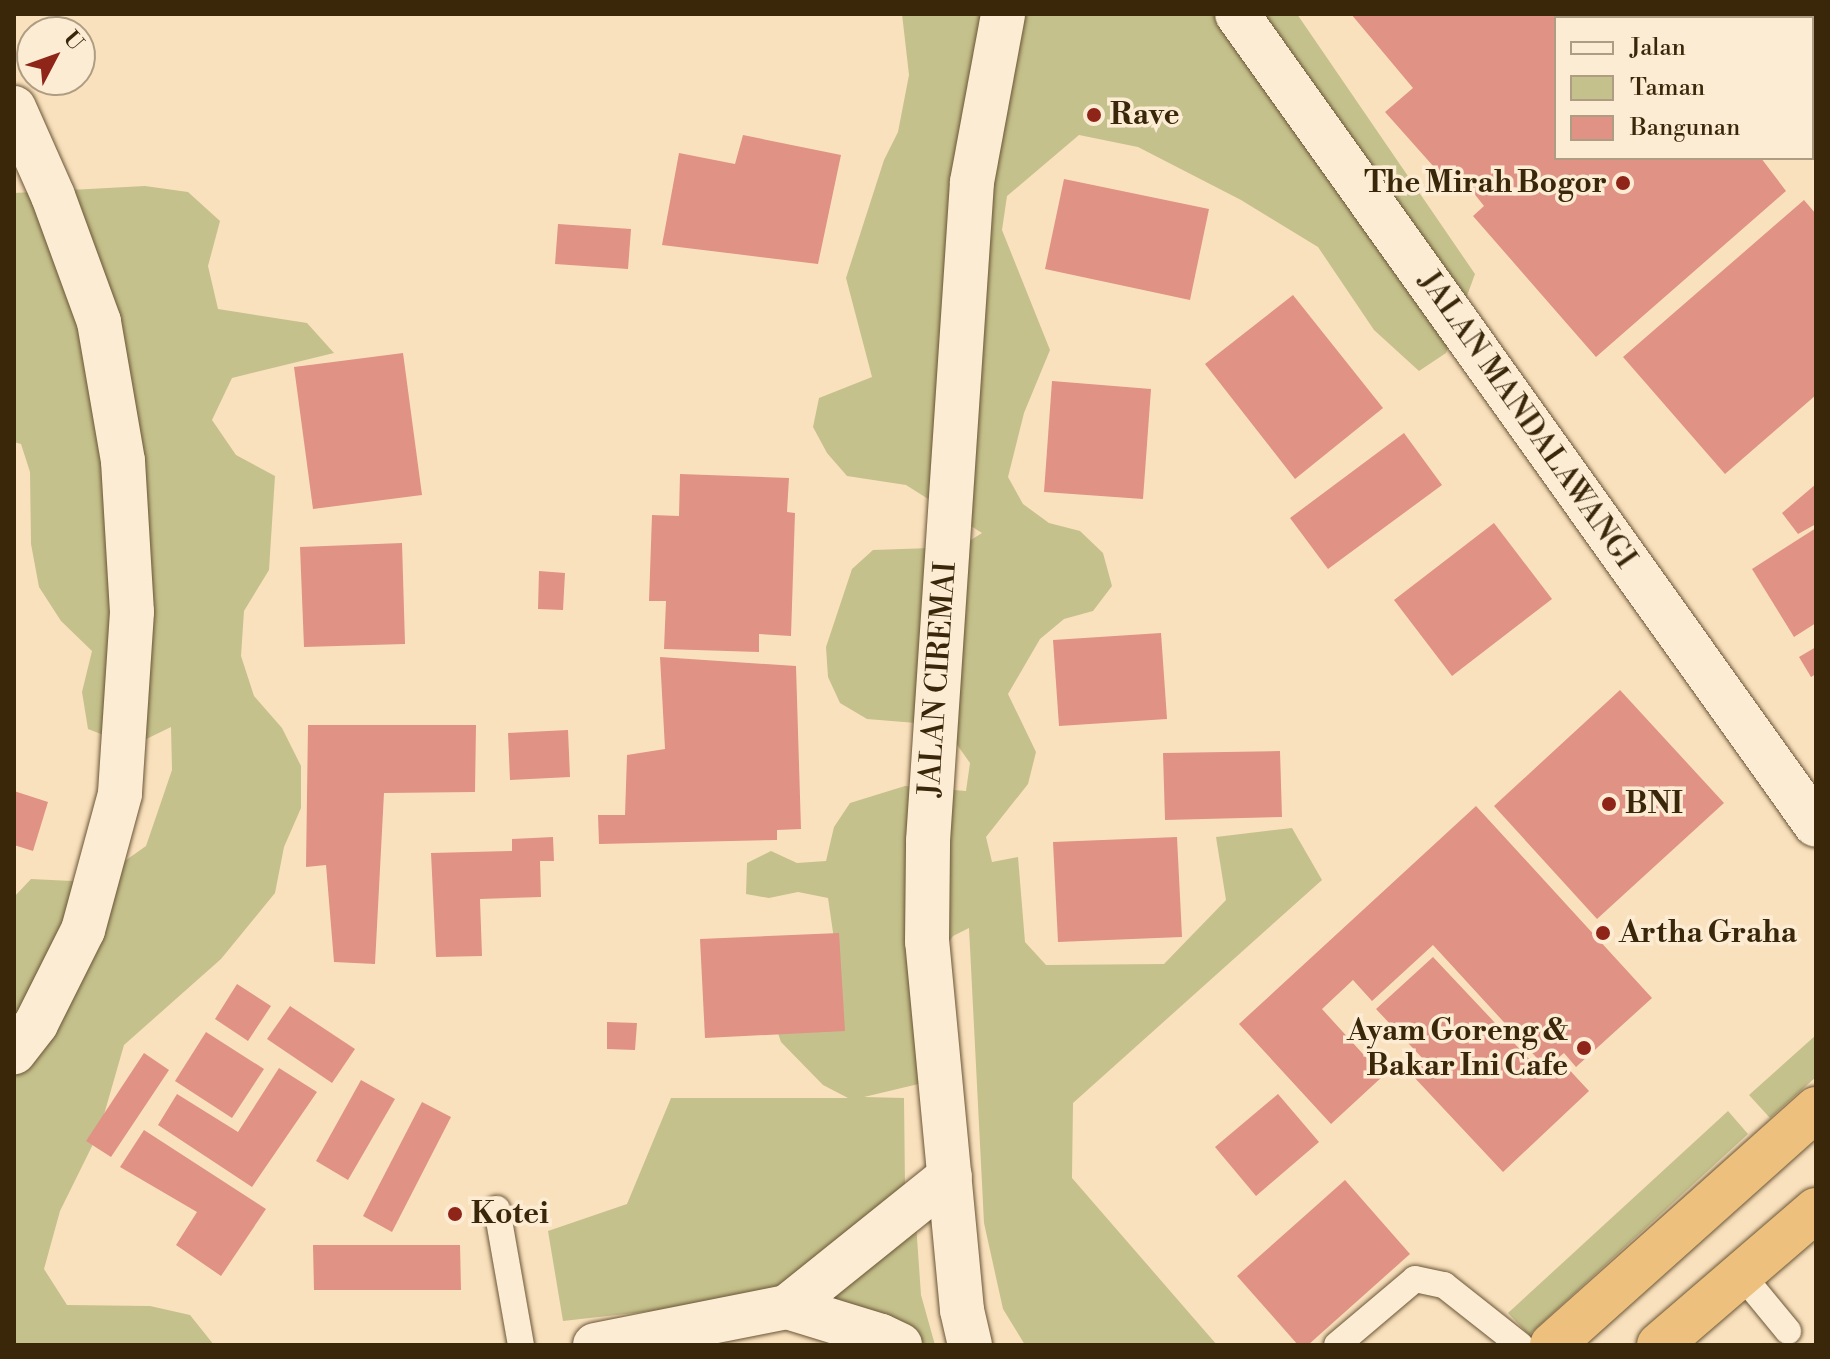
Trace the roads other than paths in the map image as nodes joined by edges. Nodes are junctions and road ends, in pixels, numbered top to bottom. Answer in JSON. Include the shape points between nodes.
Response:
{"nodes":[{"id":1,"x":1003,"y":14,"type":"edge"},
{"id":2,"x":1237,"y":14,"type":"edge"},
{"id":3,"x":14,"y":108,"type":"edge"},
{"id":4,"x":1816,"y":825,"type":"edge"},
{"id":5,"x":14,"y":1052,"type":"edge"},
{"id":6,"x":1816,"y":1109,"type":"edge"},
{"id":7,"x":950,"y":1176,"type":"junction"},
{"id":8,"x":497,"y":1209,"type":"dead end"},
{"id":9,"x":1811,"y":1223,"type":"edge"},
{"id":10,"x":1741,"y":1274,"type":"junction"},
{"id":11,"x":787,"y":1307,"type":"junction"},
{"id":12,"x":1788,"y":1331,"type":"dead end"},
{"id":13,"x":521,"y":1345,"type":"edge"},
{"id":14,"x":595,"y":1345,"type":"edge"},
{"id":15,"x":900,"y":1345,"type":"edge"},
{"id":16,"x":970,"y":1345,"type":"edge"},
{"id":17,"x":1337,"y":1345,"type":"edge"},
{"id":18,"x":1520,"y":1345,"type":"edge"},
{"id":19,"x":1552,"y":1345,"type":"edge"},
{"id":20,"x":1659,"y":1345,"type":"edge"}],
"edges":[{"from":1,"to":7,"type":"street","name":"JALAN CIREMAI","via":[[972,182],[928,841],[927,942]]},
{"from":2,"to":4,"type":"street","name":"JALAN MANDALAWANGI"},
{"from":3,"to":5,"type":"street","via":[[99,322],[123,461],[132,612],[120,794],[83,930],[36,1024]]},
{"from":6,"to":19,"type":"highway"},
{"from":7,"to":11,"type":"street"},
{"from":7,"to":16,"type":"street","name":"JALAN CIREMAI"},
{"from":8,"to":13,"type":"lane"},
{"from":9,"to":10,"type":"highway"},
{"from":10,"to":12,"type":"lane"},
{"from":10,"to":20,"type":"highway"},
{"from":11,"to":14,"type":"street"},
{"from":11,"to":15,"type":"street"},
{"from":17,"to":18,"type":"lane","via":[[1415,1279],[1444,1285]]}]}
